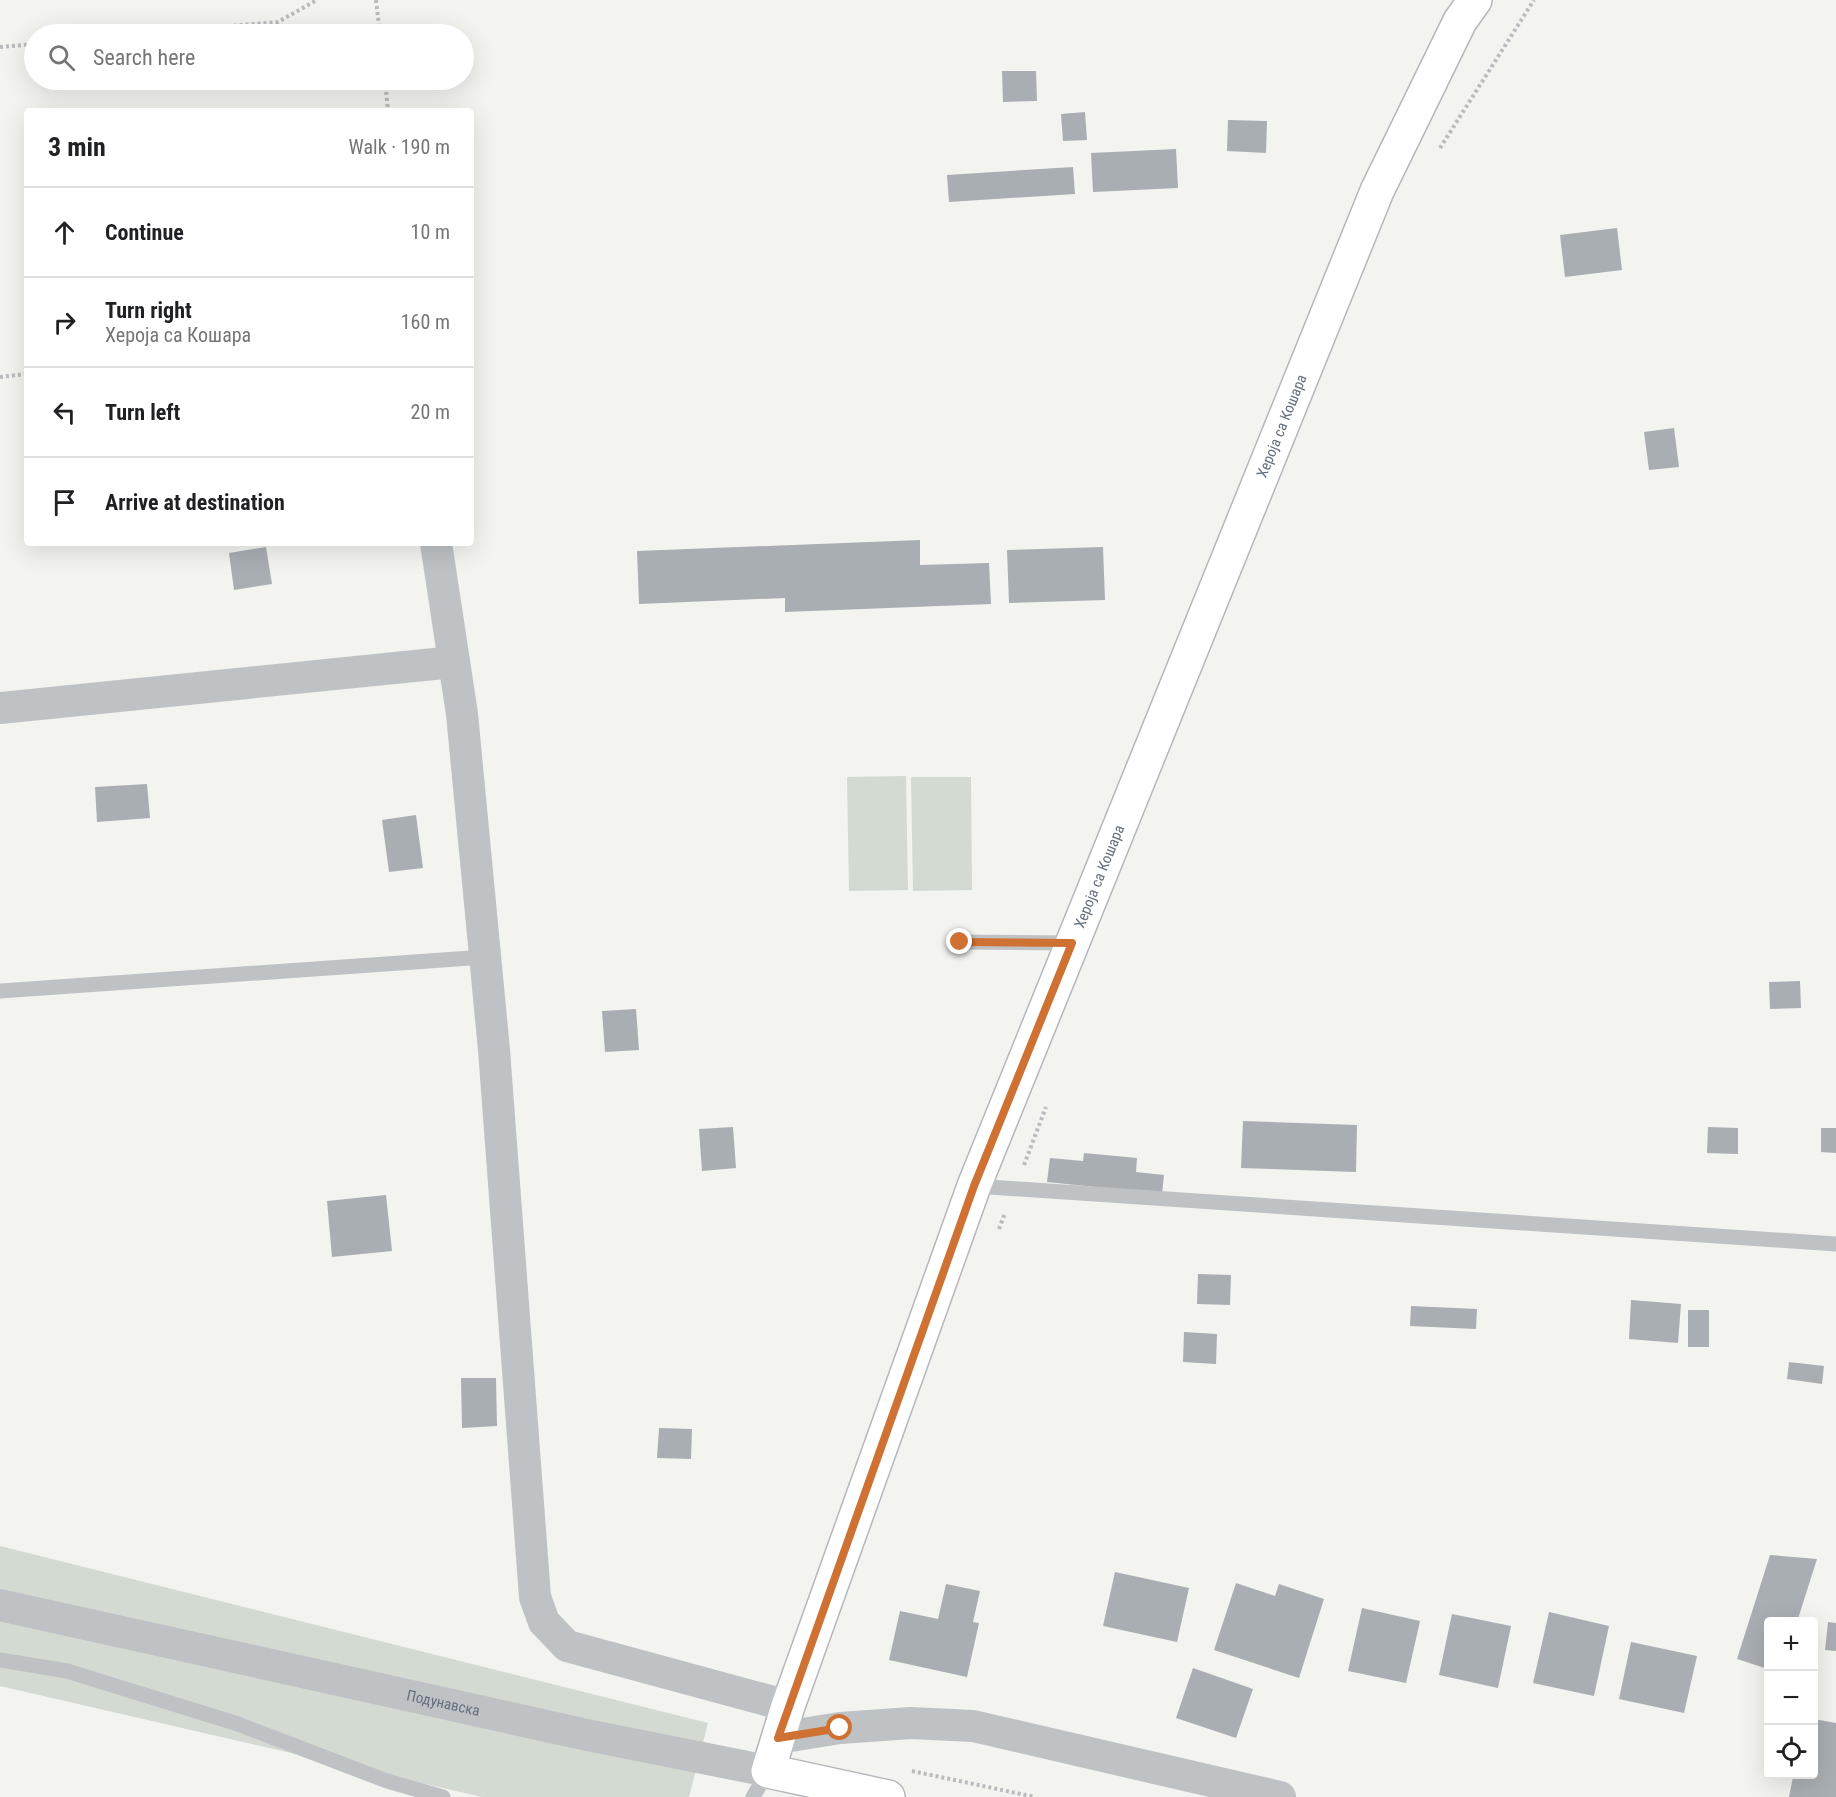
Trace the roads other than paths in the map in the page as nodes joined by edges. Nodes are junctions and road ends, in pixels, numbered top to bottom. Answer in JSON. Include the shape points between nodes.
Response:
{"nodes":[{"id":1,"x":1476,"y":0,"type":"edge"},
{"id":2,"x":436,"y":546,"type":"edge"},
{"id":3,"x":454,"y":662,"type":"junction"},
{"id":4,"x":0,"y":708,"type":"edge"},
{"id":5,"x":960,"y":942,"type":"dead end"},
{"id":6,"x":1072,"y":943,"type":"junction"},
{"id":7,"x":485,"y":957,"type":"junction"},
{"id":8,"x":0,"y":991,"type":"edge"},
{"id":9,"x":974,"y":1186,"type":"junction"},
{"id":10,"x":1836,"y":1244,"type":"edge"},
{"id":11,"x":0,"y":1605,"type":"edge"},
{"id":12,"x":0,"y":1660,"type":"edge"},
{"id":13,"x":788,"y":1706,"type":"junction"},
{"id":14,"x":778,"y":1738,"type":"junction"},
{"id":15,"x":761,"y":1784,"type":"edge"},
{"id":16,"x":442,"y":1797,"type":"edge"},
{"id":17,"x":888,"y":1797,"type":"edge"},
{"id":18,"x":1280,"y":1797,"type":"edge"}],
"edges":[{"from":1,"to":6,"type":"street","name":"Хероја са Кошара","via":[[1460,21],[1377,191]]},
{"from":2,"to":3,"type":"street"},
{"from":3,"to":4,"type":"street"},
{"from":3,"to":7,"type":"street"},
{"from":5,"to":6,"type":"lane"},
{"from":6,"to":9,"type":"street","name":"Хероја са Кошара"},
{"from":7,"to":8,"type":"lane"},
{"from":7,"to":13,"type":"street","via":[[535,1597],[543,1622],[567,1646]]},
{"from":9,"to":10,"type":"lane"},
{"from":9,"to":13,"type":"street","name":"Хероја са Кошара"},
{"from":11,"to":15,"type":"street","name":"Подунавска","via":[[587,1735]]},
{"from":12,"to":16,"type":"lane","via":[[67,1671],[235,1724]]},
{"from":13,"to":14,"type":"street","name":"Хероја са Кошара"},
{"from":14,"to":15,"type":"street","name":"Хероја са Кошара"},
{"from":14,"to":18,"type":"street","via":[[911,1723],[973,1726]]},
{"from":15,"to":17,"type":"street","name":"Подунавска"}]}
